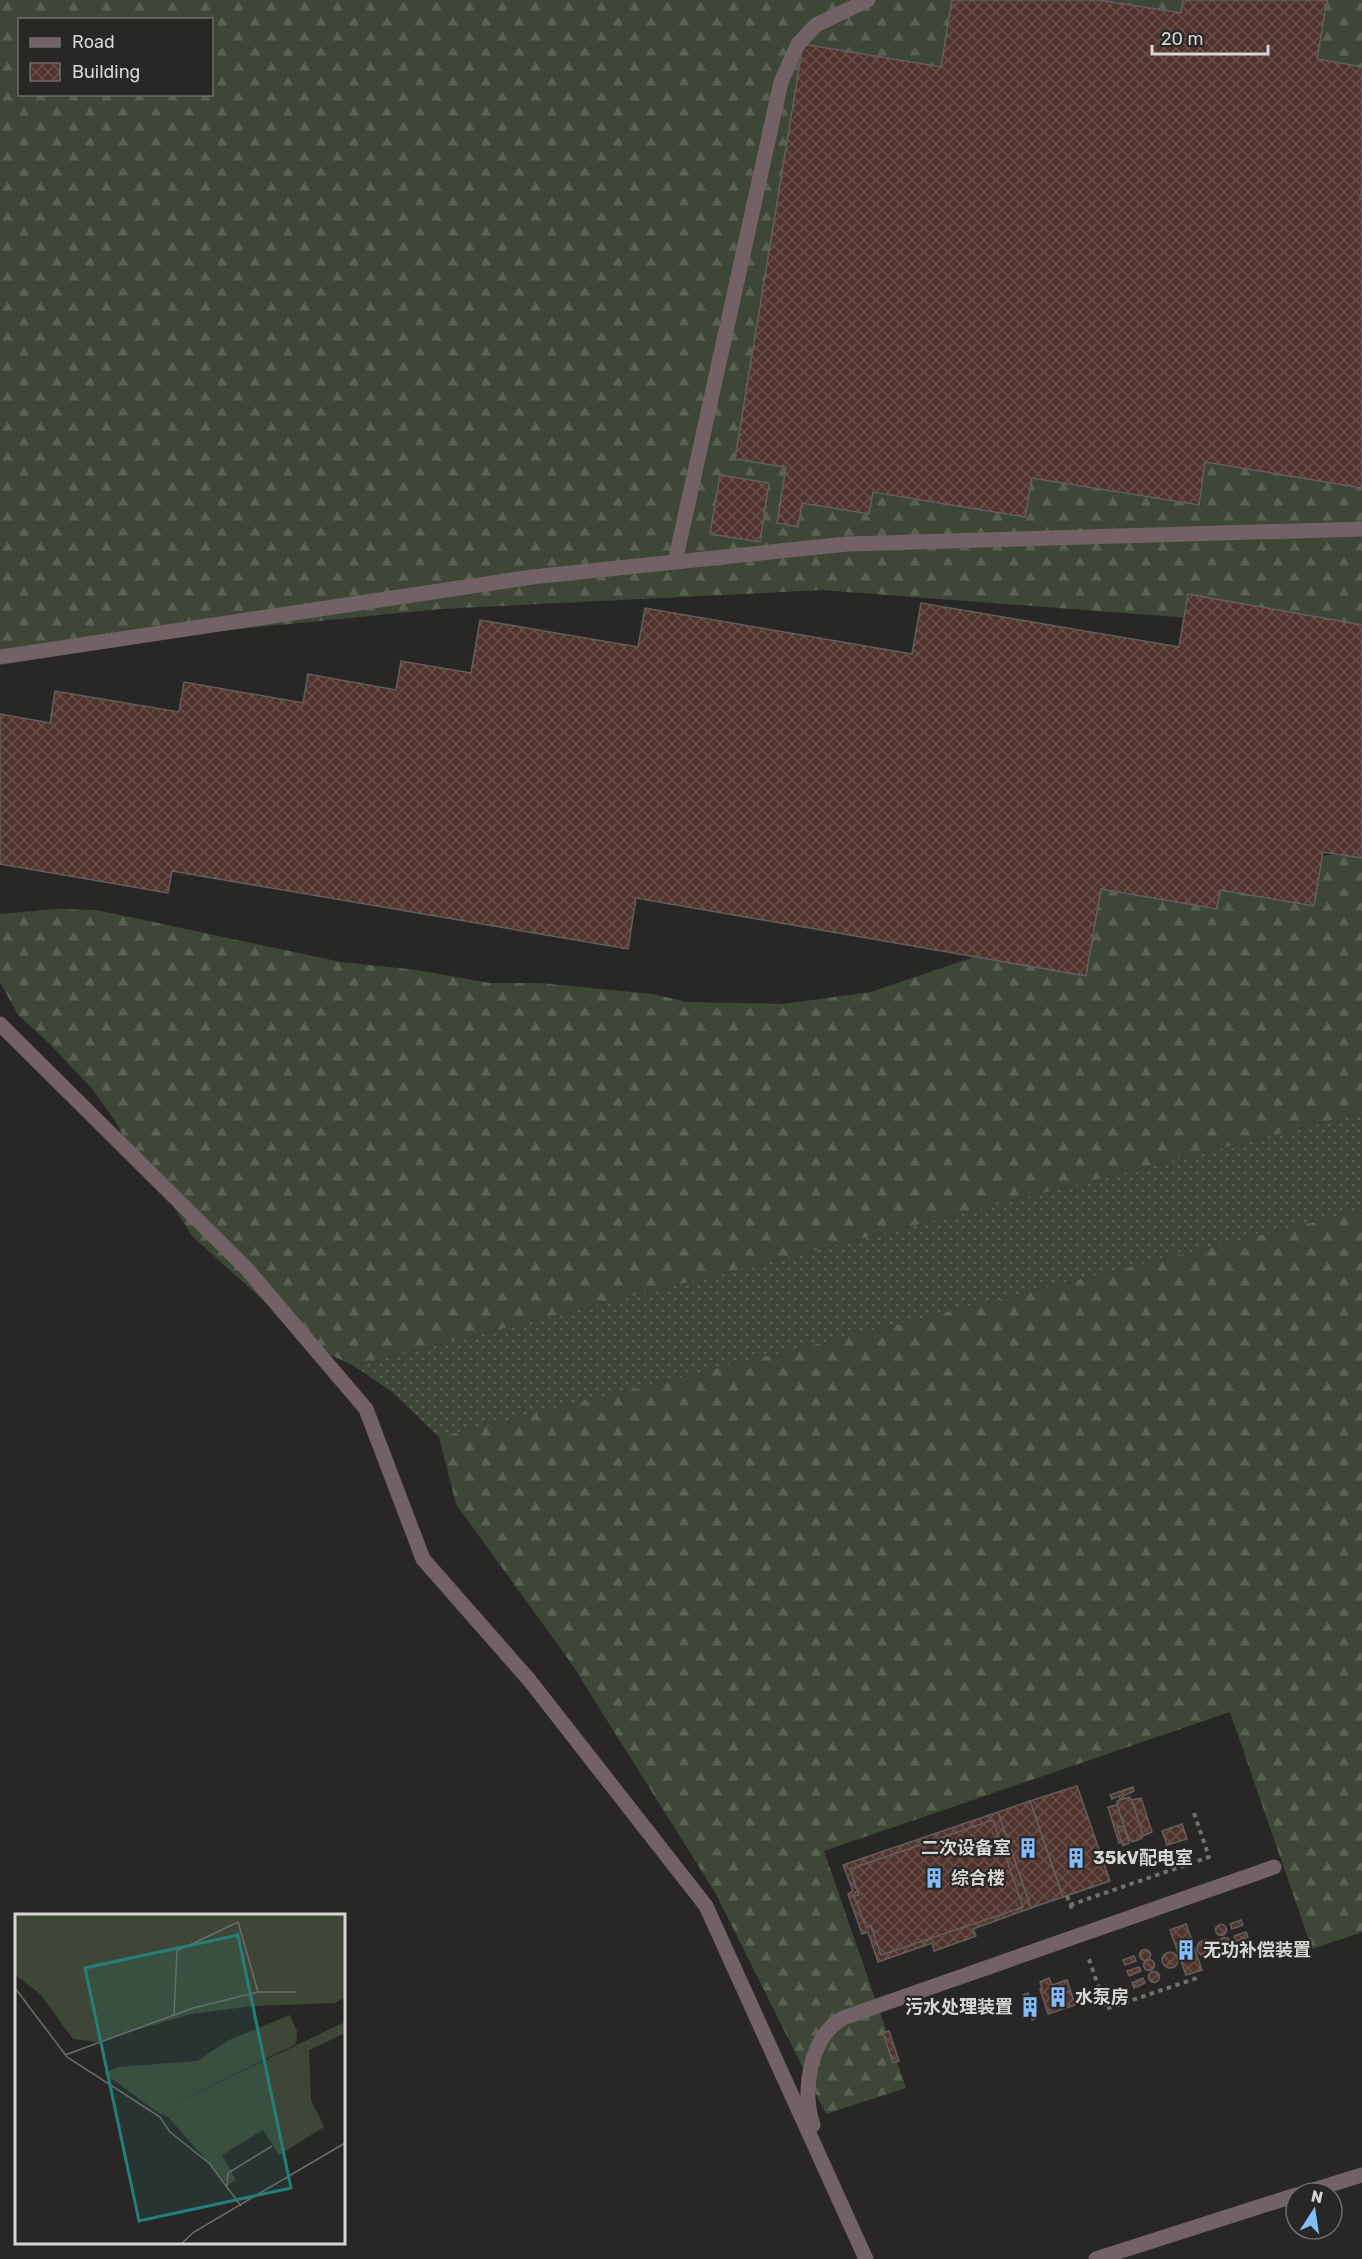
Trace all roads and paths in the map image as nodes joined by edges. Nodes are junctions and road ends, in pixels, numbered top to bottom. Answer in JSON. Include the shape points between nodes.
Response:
{"nodes":[{"id":1,"x":868,"y":0,"type":"edge"},
{"id":2,"x":1362,"y":529,"type":"edge"},
{"id":3,"x":675,"y":562,"type":"junction"},
{"id":4,"x":0,"y":657,"type":"edge"},
{"id":5,"x":0,"y":1024,"type":"edge"},
{"id":6,"x":1193,"y":1810,"type":"dead end"},
{"id":7,"x":1274,"y":1867,"type":"dead end"},
{"id":8,"x":1067,"y":1896,"type":"dead end"},
{"id":9,"x":1070,"y":1905,"type":"junction"},
{"id":10,"x":1080,"y":1935,"type":"junction"},
{"id":11,"x":1197,"y":1978,"type":"dead end"},
{"id":12,"x":1362,"y":2175,"type":"edge"},
{"id":13,"x":1343,"y":2181,"type":"edge"},
{"id":14,"x":1284,"y":2200,"type":"edge"},
{"id":15,"x":850,"y":2223,"type":"junction"},
{"id":16,"x":866,"y":2259,"type":"edge"},
{"id":17,"x":872,"y":2259,"type":"edge"},
{"id":18,"x":1096,"y":2259,"type":"edge"}],
"edges":[{"from":1,"to":3,"type":"street","via":[[816,25],[798,44],[781,82]]},
{"from":2,"to":3,"type":"street","via":[[848,544]]},
{"from":3,"to":4,"type":"street","via":[[532,577]]},
{"from":5,"to":15,"type":"street","via":[[246,1268],[366,1409],[423,1559],[530,1681],[706,1906]]},
{"from":6,"to":9,"type":"path","via":[[1209,1857]]},
{"from":7,"to":10,"type":"street"},
{"from":8,"to":9,"type":"path"},
{"from":9,"to":10,"type":"path"},
{"from":10,"to":11,"type":"path","via":[[1106,2009]]},
{"from":10,"to":15,"type":"street","via":[[832,2024],[819,2043],[810,2071],[809,2112]]},
{"from":12,"to":13,"type":"street"},
{"from":14,"to":18,"type":"street"},
{"from":15,"to":16,"type":"street"},
{"from":15,"to":17,"type":"street"}]}
